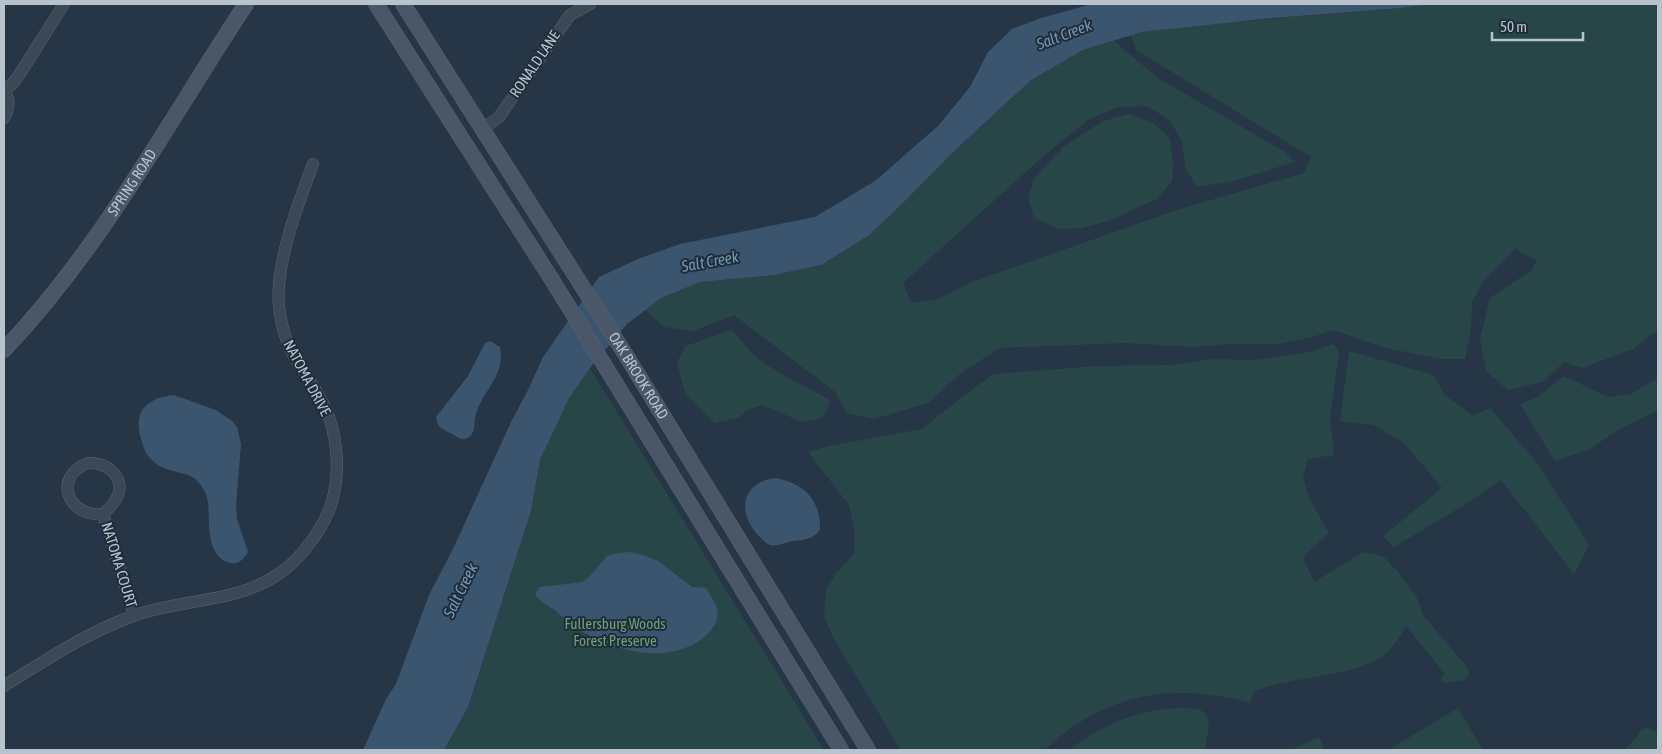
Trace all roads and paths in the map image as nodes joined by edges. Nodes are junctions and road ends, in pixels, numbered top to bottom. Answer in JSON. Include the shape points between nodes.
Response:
{"nodes":[{"id":1,"x":64,"y":4,"type":"edge"},
{"id":2,"x":246,"y":4,"type":"edge"},
{"id":3,"x":376,"y":4,"type":"edge"},
{"id":4,"x":403,"y":4,"type":"edge"},
{"id":5,"x":590,"y":4,"type":"edge"},
{"id":6,"x":4,"y":89,"type":"edge"},
{"id":7,"x":4,"y":118,"type":"edge"},
{"id":8,"x":483,"y":129,"type":"junction"},
{"id":9,"x":313,"y":164,"type":"dead end"},
{"id":10,"x":4,"y":350,"type":"edge"},
{"id":11,"x":103,"y":514,"type":"junction"},
{"id":12,"x":134,"y":615,"type":"junction"},
{"id":13,"x":26,"y":671,"type":"junction"},
{"id":14,"x":4,"y":677,"type":"edge"},
{"id":15,"x":4,"y":686,"type":"edge"},
{"id":16,"x":841,"y":750,"type":"edge"},
{"id":17,"x":868,"y":750,"type":"edge"}],
"edges":[{"from":1,"to":6,"type":"street","via":[[22,72]]},
{"from":2,"to":10,"type":"main road","name":"SPRING ROAD","via":[[135,181],[63,282]]},
{"from":3,"to":16,"type":"main road","name":"OAK BROOK ROAD","via":[[554,283]]},
{"from":4,"to":8,"type":"main road","name":"OAK BROOK ROAD"},
{"from":5,"to":8,"type":"street","name":"RONALD LANE","via":[[570,15],[499,117]]},
{"from":6,"to":7,"type":"street","via":[[9,105]]},
{"from":8,"to":17,"type":"main road","name":"OAK BROOK ROAD"},
{"from":9,"to":12,"type":"street","name":"NATOMA DRIVE","via":[[286,247],[279,283],[279,305],[284,334],[292,353],[317,391],[331,424],[336,449],[332,501],[309,545],[282,572],[266,582],[235,595]]},
{"from":11,"to":11,"type":"street","name":"NATOMA COURT","via":[[118,495],[118,479],[108,467],[88,463],[71,475],[67,489],[69,497],[81,510]]},
{"from":11,"to":12,"type":"street","name":"NATOMA COURT"},
{"from":12,"to":13,"type":"street","name":"NATOMA DRIVE","via":[[67,646]]},
{"from":13,"to":14,"type":"street","name":"NATOMA DRIVE"},
{"from":13,"to":15,"type":"street","name":"NATOMA DRIVE"}]}
